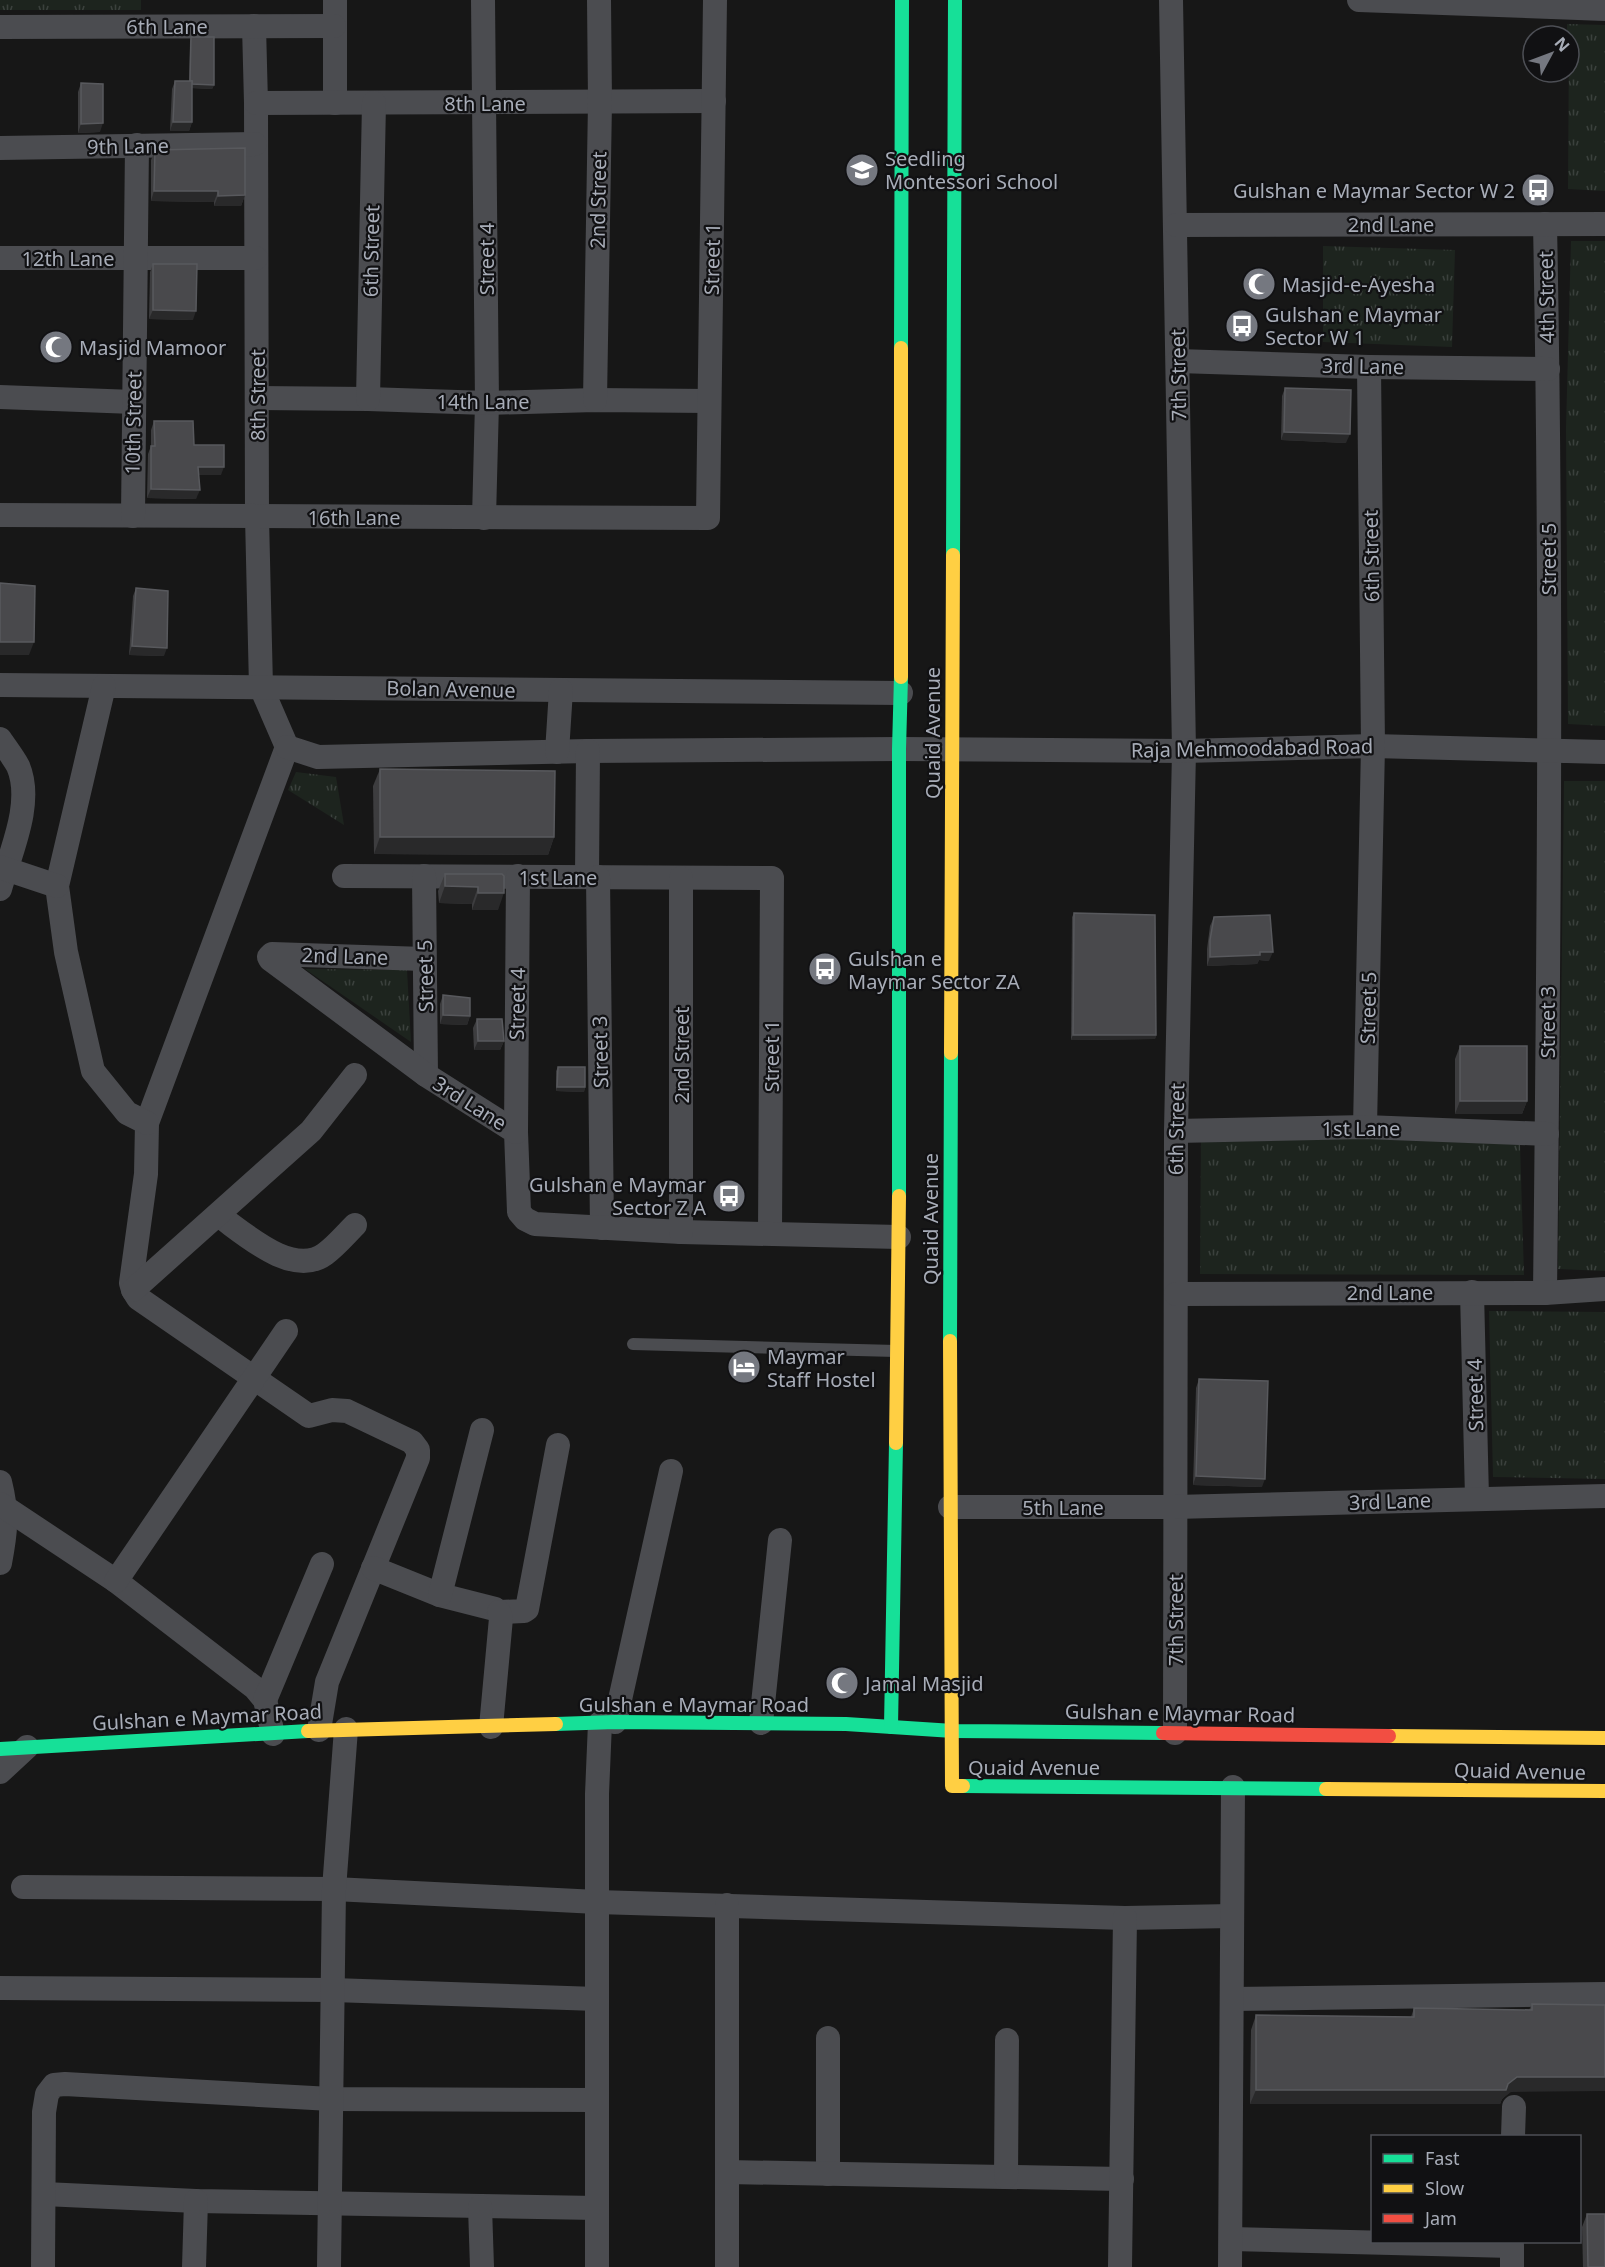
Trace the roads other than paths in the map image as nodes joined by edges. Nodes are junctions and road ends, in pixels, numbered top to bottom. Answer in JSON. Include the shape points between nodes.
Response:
{"nodes":[{"id":1,"x":334,"y":0,"type":"edge"},
{"id":2,"x":483,"y":0,"type":"edge"},
{"id":3,"x":599,"y":0,"type":"edge"},
{"id":4,"x":715,"y":0,"type":"edge"},
{"id":5,"x":902,"y":0,"type":"edge"},
{"id":6,"x":955,"y":0,"type":"edge"},
{"id":7,"x":1171,"y":0,"type":"edge"},
{"id":8,"x":1359,"y":0,"type":"edge"},
{"id":9,"x":1605,"y":9,"type":"edge"},
{"id":10,"x":254,"y":26,"type":"junction"},
{"id":11,"x":334,"y":26,"type":"junction"},
{"id":12,"x":0,"y":27,"type":"edge"},
{"id":13,"x":714,"y":101,"type":"junction"},
{"id":14,"x":600,"y":102,"type":"junction"},
{"id":15,"x":256,"y":103,"type":"junction"},
{"id":16,"x":335,"y":103,"type":"junction"},
{"id":17,"x":374,"y":103,"type":"junction"},
{"id":18,"x":485,"y":103,"type":"junction"},
{"id":19,"x":255,"y":144,"type":"junction"},
{"id":20,"x":137,"y":145,"type":"junction"},
{"id":21,"x":0,"y":148,"type":"edge"},
{"id":22,"x":1545,"y":224,"type":"junction"},
{"id":23,"x":1605,"y":224,"type":"edge"},
{"id":24,"x":1176,"y":225,"type":"junction"},
{"id":25,"x":0,"y":258,"type":"edge"},
{"id":26,"x":135,"y":258,"type":"junction"},
{"id":27,"x":256,"y":258,"type":"junction"},
{"id":28,"x":1178,"y":361,"type":"junction"},
{"id":29,"x":1369,"y":367,"type":"junction"},
{"id":30,"x":1548,"y":369,"type":"junction"},
{"id":31,"x":0,"y":397,"type":"edge"},
{"id":32,"x":257,"y":398,"type":"junction"},
{"id":33,"x":368,"y":399,"type":"junction"},
{"id":34,"x":595,"y":400,"type":"junction"},
{"id":35,"x":709,"y":401,"type":"junction"},
{"id":36,"x":134,"y":402,"type":"junction"},
{"id":37,"x":487,"y":403,"type":"junction"},
{"id":38,"x":0,"y":515,"type":"edge"},
{"id":39,"x":133,"y":516,"type":"junction"},
{"id":40,"x":257,"y":517,"type":"junction"},
{"id":41,"x":484,"y":518,"type":"junction"},
{"id":42,"x":708,"y":518,"type":"joint"},
{"id":43,"x":0,"y":685,"type":"edge"},
{"id":44,"x":104,"y":686,"type":"junction"},
{"id":45,"x":261,"y":687,"type":"junction"},
{"id":46,"x":561,"y":690,"type":"junction"},
{"id":47,"x":901,"y":693,"type":"junction"},
{"id":48,"x":0,"y":739,"type":"edge"},
{"id":49,"x":1373,"y":746,"type":"junction"},
{"id":50,"x":287,"y":747,"type":"junction"},
{"id":51,"x":899,"y":749,"type":"junction"},
{"id":52,"x":951,"y":750,"type":"junction"},
{"id":53,"x":1548,"y":750,"type":"junction"},
{"id":54,"x":588,"y":751,"type":"junction"},
{"id":55,"x":1184,"y":751,"type":"junction"},
{"id":56,"x":557,"y":752,"type":"junction"},
{"id":57,"x":1605,"y":752,"type":"edge"},
{"id":58,"x":2,"y":875,"type":"edge"},
{"id":59,"x":344,"y":876,"type":"dead end"},
{"id":60,"x":424,"y":876,"type":"junction"},
{"id":61,"x":518,"y":876,"type":"junction"},
{"id":62,"x":592,"y":877,"type":"junction"},
{"id":63,"x":681,"y":878,"type":"junction"},
{"id":64,"x":772,"y":878,"type":"joint"},
{"id":65,"x":57,"y":886,"type":"junction"},
{"id":66,"x":424,"y":958,"type":"junction"},
{"id":67,"x":270,"y":959,"type":"joint"},
{"id":68,"x":355,"y":1075,"type":"dead end"},
{"id":69,"x":426,"y":1076,"type":"junction"},
{"id":70,"x":147,"y":1123,"type":"junction"},
{"id":71,"x":1365,"y":1127,"type":"junction"},
{"id":72,"x":1176,"y":1131,"type":"junction"},
{"id":73,"x":516,"y":1132,"type":"junction"},
{"id":74,"x":1547,"y":1134,"type":"junction"},
{"id":75,"x":218,"y":1215,"type":"junction"},
{"id":76,"x":355,"y":1225,"type":"dead end"},
{"id":77,"x":603,"y":1228,"type":"junction"},
{"id":78,"x":681,"y":1232,"type":"junction"},
{"id":79,"x":770,"y":1233,"type":"junction"},
{"id":80,"x":899,"y":1237,"type":"junction"},
{"id":81,"x":1605,"y":1289,"type":"edge"},
{"id":82,"x":132,"y":1290,"type":"junction"},
{"id":83,"x":1472,"y":1292,"type":"junction"},
{"id":84,"x":1545,"y":1293,"type":"junction"},
{"id":85,"x":1176,"y":1294,"type":"junction"},
{"id":86,"x":286,"y":1331,"type":"dead end"},
{"id":87,"x":633,"y":1344,"type":"dead end"},
{"id":88,"x":897,"y":1351,"type":"junction"},
{"id":89,"x":255,"y":1377,"type":"junction"},
{"id":90,"x":482,"y":1430,"type":"dead end"},
{"id":91,"x":558,"y":1445,"type":"dead end"},
{"id":92,"x":671,"y":1471,"type":"dead end"},
{"id":93,"x":0,"y":1482,"type":"edge"},
{"id":94,"x":1605,"y":1496,"type":"edge"},
{"id":95,"x":1477,"y":1498,"type":"junction"},
{"id":96,"x":3,"y":1506,"type":"edge"},
{"id":97,"x":950,"y":1507,"type":"junction"},
{"id":98,"x":1175,"y":1507,"type":"junction"},
{"id":99,"x":780,"y":1540,"type":"dead end"},
{"id":100,"x":0,"y":1563,"type":"edge"},
{"id":101,"x":322,"y":1564,"type":"dead end"},
{"id":102,"x":373,"y":1569,"type":"junction"},
{"id":103,"x":116,"y":1581,"type":"junction"},
{"id":104,"x":440,"y":1595,"type":"junction"},
{"id":105,"x":499,"y":1612,"type":"junction"},
{"id":106,"x":266,"y":1700,"type":"junction"},
{"id":107,"x":608,"y":1723,"type":"junction"},
{"id":108,"x":761,"y":1723,"type":"junction"},
{"id":109,"x":491,"y":1727,"type":"junction"},
{"id":110,"x":891,"y":1727,"type":"junction"},
{"id":111,"x":346,"y":1729,"type":"junction"},
{"id":112,"x":319,"y":1730,"type":"junction"},
{"id":113,"x":952,"y":1731,"type":"junction"},
{"id":114,"x":1175,"y":1733,"type":"junction"},
{"id":115,"x":273,"y":1734,"type":"junction"},
{"id":116,"x":1605,"y":1738,"type":"edge"},
{"id":117,"x":27,"y":1747,"type":"junction"},
{"id":118,"x":0,"y":1749,"type":"edge"},
{"id":119,"x":0,"y":1772,"type":"edge"},
{"id":120,"x":1233,"y":1787,"type":"junction"},
{"id":121,"x":1605,"y":1791,"type":"edge"},
{"id":122,"x":23,"y":1887,"type":"dead end"},
{"id":123,"x":334,"y":1889,"type":"junction"},
{"id":124,"x":597,"y":1902,"type":"junction"},
{"id":125,"x":727,"y":1905,"type":"junction"},
{"id":126,"x":1232,"y":1916,"type":"junction"},
{"id":127,"x":1125,"y":1918,"type":"junction"},
{"id":128,"x":0,"y":1988,"type":"edge"},
{"id":129,"x":333,"y":1990,"type":"junction"},
{"id":130,"x":1605,"y":1994,"type":"edge"},
{"id":131,"x":597,"y":1999,"type":"junction"},
{"id":132,"x":1232,"y":1999,"type":"junction"},
{"id":133,"x":828,"y":2038,"type":"dead end"},
{"id":134,"x":1007,"y":2040,"type":"dead end"},
{"id":135,"x":331,"y":2099,"type":"junction"},
{"id":136,"x":597,"y":2100,"type":"junction"},
{"id":137,"x":1514,"y":2107,"type":"dead end"},
{"id":138,"x":1513,"y":2135,"type":"edge"},
{"id":139,"x":726,"y":2172,"type":"junction"},
{"id":140,"x":828,"y":2174,"type":"junction"},
{"id":141,"x":1006,"y":2177,"type":"junction"},
{"id":142,"x":1122,"y":2179,"type":"junction"},
{"id":143,"x":44,"y":2194,"type":"junction"},
{"id":144,"x":196,"y":2201,"type":"junction"},
{"id":145,"x":330,"y":2204,"type":"junction"},
{"id":146,"x":480,"y":2207,"type":"junction"},
{"id":147,"x":597,"y":2208,"type":"junction"},
{"id":148,"x":1231,"y":2239,"type":"junction"},
{"id":149,"x":1512,"y":2252,"type":"edge"},
{"id":150,"x":43,"y":2267,"type":"edge"},
{"id":151,"x":194,"y":2267,"type":"edge"},
{"id":152,"x":329,"y":2267,"type":"edge"},
{"id":153,"x":482,"y":2267,"type":"edge"},
{"id":154,"x":597,"y":2267,"type":"edge"},
{"id":155,"x":726,"y":2267,"type":"edge"},
{"id":156,"x":1120,"y":2267,"type":"edge"},
{"id":157,"x":1230,"y":2267,"type":"edge"}],
"edges":[{"from":1,"to":11,"type":"street"},
{"from":2,"to":18,"type":"street","name":"Street 4"},
{"from":3,"to":14,"type":"street","name":"2nd Street"},
{"from":4,"to":13,"type":"street","name":"Street 1"},
{"from":5,"to":47,"type":"main road","name":"Quaid Avenue"},
{"from":6,"to":52,"type":"main road","name":"Quaid Avenue"},
{"from":7,"to":24,"type":"street","name":"7th Street"},
{"from":8,"to":9,"type":"street"},
{"from":10,"to":11,"type":"street","name":"6th Lane"},
{"from":10,"to":12,"type":"street","name":"6th Lane"},
{"from":10,"to":15,"type":"street","name":"8th Street"},
{"from":11,"to":16,"type":"street"},
{"from":13,"to":14,"type":"street","name":"8th Lane"},
{"from":13,"to":35,"type":"street","name":"Street 1"},
{"from":14,"to":18,"type":"street","name":"8th Lane"},
{"from":14,"to":34,"type":"street","name":"2nd Street"},
{"from":15,"to":16,"type":"street","name":"8th Lane"},
{"from":15,"to":19,"type":"street","name":"8th Street"},
{"from":16,"to":17,"type":"street","name":"8th Lane"},
{"from":17,"to":18,"type":"street","name":"8th Lane"},
{"from":17,"to":33,"type":"street","name":"6th Street"},
{"from":18,"to":37,"type":"street","name":"Street 4"},
{"from":19,"to":20,"type":"street","name":"9th Lane"},
{"from":19,"to":27,"type":"street","name":"8th Street"},
{"from":20,"to":21,"type":"street","name":"9th Lane"},
{"from":20,"to":26,"type":"street","name":"10th Street"},
{"from":22,"to":23,"type":"street","name":"2nd Lane"},
{"from":22,"to":24,"type":"street","name":"2nd Lane"},
{"from":22,"to":30,"type":"street","name":"4th Street"},
{"from":24,"to":28,"type":"street","name":"7th Street"},
{"from":25,"to":26,"type":"street","name":"12th Lane"},
{"from":26,"to":27,"type":"street","name":"12th Lane"},
{"from":26,"to":36,"type":"street","name":"10th Street"},
{"from":27,"to":32,"type":"street","name":"8th Street"},
{"from":28,"to":29,"type":"street","name":"3rd Lane"},
{"from":28,"to":55,"type":"street","name":"7th Street"},
{"from":29,"to":30,"type":"street","name":"3rd Lane"},
{"from":29,"to":49,"type":"street","name":"6th Street"},
{"from":30,"to":53,"type":"street","name":"Street 5"},
{"from":31,"to":36,"type":"street"},
{"from":32,"to":33,"type":"street","name":"14th Lane"},
{"from":32,"to":40,"type":"street","name":"8th Street"},
{"from":33,"to":37,"type":"street","name":"14th Lane"},
{"from":34,"to":35,"type":"street","name":"14th Lane"},
{"from":34,"to":37,"type":"street","name":"14th Lane"},
{"from":35,"to":42,"type":"street","name":"Street 1"},
{"from":36,"to":39,"type":"street","name":"10th Street"},
{"from":37,"to":41,"type":"street","name":"Street 4"},
{"from":38,"to":39,"type":"street","name":"16th Lane"},
{"from":39,"to":40,"type":"street","name":"16th Lane"},
{"from":40,"to":41,"type":"street","name":"16th Lane"},
{"from":40,"to":45,"type":"street","name":"8th Street"},
{"from":41,"to":42,"type":"street","name":"16th Lane"},
{"from":43,"to":44,"type":"street","name":"Bolan Avenue"},
{"from":44,"to":45,"type":"street","name":"Bolan Avenue"},
{"from":44,"to":65,"type":"street"},
{"from":45,"to":46,"type":"street","name":"Bolan Avenue"},
{"from":45,"to":50,"type":"street"},
{"from":46,"to":47,"type":"street","name":"Bolan Avenue"},
{"from":46,"to":56,"type":"street"},
{"from":47,"to":51,"type":"main road","name":"Quaid Avenue"},
{"from":48,"to":58,"type":"street","via":[[18,768],[22,785],[19,827]]},
{"from":49,"to":53,"type":"street","name":"Raja Mehmoodabad Road"},
{"from":49,"to":55,"type":"street","name":"Raja Mehmoodabad Road"},
{"from":49,"to":71,"type":"street","name":"Street 5"},
{"from":50,"to":56,"type":"street","via":[[318,757]]},
{"from":50,"to":70,"type":"street"},
{"from":51,"to":52,"type":"street","name":"Raja Mehmoodabad Road"},
{"from":51,"to":54,"type":"street"},
{"from":51,"to":80,"type":"main road","name":"Quaid Avenue"},
{"from":52,"to":55,"type":"street","name":"Raja Mehmoodabad Road"},
{"from":52,"to":97,"type":"main road","name":"Quaid Avenue"},
{"from":53,"to":57,"type":"street","name":"Raja Mehmoodabad Road"},
{"from":53,"to":74,"type":"street","name":"Street 3"},
{"from":54,"to":56,"type":"street"},
{"from":54,"to":62,"type":"street","name":"Street 3"},
{"from":55,"to":72,"type":"street","name":"6th Street"},
{"from":58,"to":65,"type":"street"},
{"from":59,"to":60,"type":"street","name":"1st Lane"},
{"from":60,"to":61,"type":"street","name":"1st Lane"},
{"from":60,"to":66,"type":"street","name":"Street 5"},
{"from":61,"to":62,"type":"street","name":"1st Lane"},
{"from":61,"to":73,"type":"street","name":"Street 4"},
{"from":62,"to":63,"type":"street","name":"1st Lane"},
{"from":62,"to":77,"type":"street","name":"Street 3"},
{"from":63,"to":64,"type":"street","name":"1st Lane"},
{"from":63,"to":78,"type":"street","name":"2nd Street"},
{"from":64,"to":79,"type":"street","name":"Street 1"},
{"from":65,"to":70,"type":"street","via":[[66,952],[93,1071],[128,1113]]},
{"from":66,"to":67,"type":"street","name":"2nd Lane","via":[[272,954]]},
{"from":66,"to":69,"type":"street","name":"Street 5"},
{"from":67,"to":69,"type":"street","name":"3rd Lane"},
{"from":68,"to":75,"type":"street","via":[[311,1131]]},
{"from":69,"to":73,"type":"street","name":"3rd Lane"},
{"from":70,"to":82,"type":"street","via":[[146,1174]]},
{"from":71,"to":72,"type":"street","name":"1st Lane"},
{"from":71,"to":74,"type":"street","name":"1st Lane"},
{"from":72,"to":85,"type":"street","name":"6th Street"},
{"from":73,"to":77,"type":"street","name":"3rd Lane","via":[[519,1212],[525,1219],[535,1224]]},
{"from":74,"to":84,"type":"street","name":"Street 3"},
{"from":75,"to":76,"type":"street","via":[[270,1252],[296,1262],[309,1262],[324,1255]]},
{"from":75,"to":82,"type":"street"},
{"from":77,"to":78,"type":"street","name":"3rd Lane"},
{"from":78,"to":79,"type":"street","name":"3rd Lane"},
{"from":79,"to":80,"type":"street","name":"3rd Lane"},
{"from":80,"to":88,"type":"main road","name":"Quaid Avenue"},
{"from":81,"to":84,"type":"street","name":"2nd Lane"},
{"from":82,"to":89,"type":"street","via":[[138,1298]]},
{"from":83,"to":84,"type":"street","name":"2nd Lane"},
{"from":83,"to":85,"type":"street","name":"2nd Lane"},
{"from":83,"to":95,"type":"street","name":"Street 4"},
{"from":85,"to":98,"type":"street","name":"6th Street"},
{"from":86,"to":89,"type":"street"},
{"from":87,"to":88,"type":"lane"},
{"from":88,"to":110,"type":"main road","name":"Quaid Avenue"},
{"from":89,"to":102,"type":"street","via":[[309,1416],[347,1411],[412,1442],[418,1450]]},
{"from":89,"to":103,"type":"street"},
{"from":90,"to":104,"type":"street"},
{"from":91,"to":105,"type":"street","via":[[527,1609],[521,1613]]},
{"from":92,"to":107,"type":"street"},
{"from":93,"to":96,"type":"street"},
{"from":94,"to":95,"type":"street","name":"3rd Lane"},
{"from":95,"to":98,"type":"street","name":"3rd Lane"},
{"from":96,"to":100,"type":"street","via":[[6,1535]]},
{"from":96,"to":103,"type":"street"},
{"from":97,"to":98,"type":"street","name":"5th Lane"},
{"from":97,"to":113,"type":"main road","name":"Quaid Avenue"},
{"from":98,"to":114,"type":"street","name":"7th Street"},
{"from":99,"to":108,"type":"street"},
{"from":101,"to":106,"type":"street"},
{"from":102,"to":104,"type":"street"},
{"from":102,"to":112,"type":"street","via":[[327,1682]]},
{"from":103,"to":106,"type":"street"},
{"from":104,"to":105,"type":"street"},
{"from":105,"to":109,"type":"street"},
{"from":106,"to":115,"type":"street"},
{"from":107,"to":108,"type":"main road","name":"Gulshan e Maymar Road"},
{"from":107,"to":109,"type":"main road","name":"Gulshan e Maymar Road"},
{"from":107,"to":124,"type":"street","via":[[597,1794]]},
{"from":108,"to":110,"type":"main road","name":"Gulshan e Maymar Road"},
{"from":109,"to":111,"type":"main road","name":"Gulshan e Maymar Road"},
{"from":110,"to":113,"type":"main road","name":"Gulshan e Maymar Road"},
{"from":111,"to":112,"type":"main road","name":"Gulshan e Maymar Road"},
{"from":111,"to":123,"type":"street"},
{"from":112,"to":115,"type":"main road","name":"Gulshan e Maymar Road"},
{"from":113,"to":114,"type":"main road","name":"Gulshan e Maymar Road"},
{"from":113,"to":120,"type":"main road","name":"Quaid Avenue","via":[[952,1786]]},
{"from":114,"to":116,"type":"main road","name":"Gulshan e Maymar Road"},
{"from":115,"to":117,"type":"main road","name":"Gulshan e Maymar Road"},
{"from":117,"to":118,"type":"main road","name":"Gulshan e Maymar Road"},
{"from":117,"to":119,"type":"street"},
{"from":120,"to":121,"type":"main road","name":"Quaid Avenue"},
{"from":120,"to":126,"type":"street"},
{"from":122,"to":123,"type":"street"},
{"from":123,"to":124,"type":"street"},
{"from":123,"to":129,"type":"street"},
{"from":124,"to":125,"type":"street"},
{"from":124,"to":131,"type":"street"},
{"from":125,"to":127,"type":"street"},
{"from":125,"to":139,"type":"street"},
{"from":126,"to":127,"type":"street"},
{"from":126,"to":132,"type":"street"},
{"from":127,"to":142,"type":"street"},
{"from":128,"to":129,"type":"street"},
{"from":129,"to":131,"type":"street"},
{"from":129,"to":135,"type":"street"},
{"from":130,"to":132,"type":"street"},
{"from":131,"to":136,"type":"street"},
{"from":132,"to":148,"type":"street"},
{"from":133,"to":140,"type":"street"},
{"from":134,"to":141,"type":"street"},
{"from":135,"to":136,"type":"street"},
{"from":135,"to":143,"type":"street","via":[[54,2085],[44,2112]]},
{"from":135,"to":145,"type":"street"},
{"from":136,"to":147,"type":"street"},
{"from":137,"to":138,"type":"street"},
{"from":139,"to":140,"type":"street"},
{"from":139,"to":155,"type":"street"},
{"from":140,"to":141,"type":"street"},
{"from":141,"to":142,"type":"street"},
{"from":142,"to":156,"type":"street"},
{"from":143,"to":144,"type":"street"},
{"from":143,"to":150,"type":"street"},
{"from":144,"to":145,"type":"street"},
{"from":144,"to":151,"type":"street"},
{"from":145,"to":146,"type":"street"},
{"from":145,"to":152,"type":"street"},
{"from":146,"to":147,"type":"street"},
{"from":146,"to":153,"type":"street"},
{"from":147,"to":154,"type":"street"},
{"from":148,"to":149,"type":"street"},
{"from":148,"to":157,"type":"street"}]}
